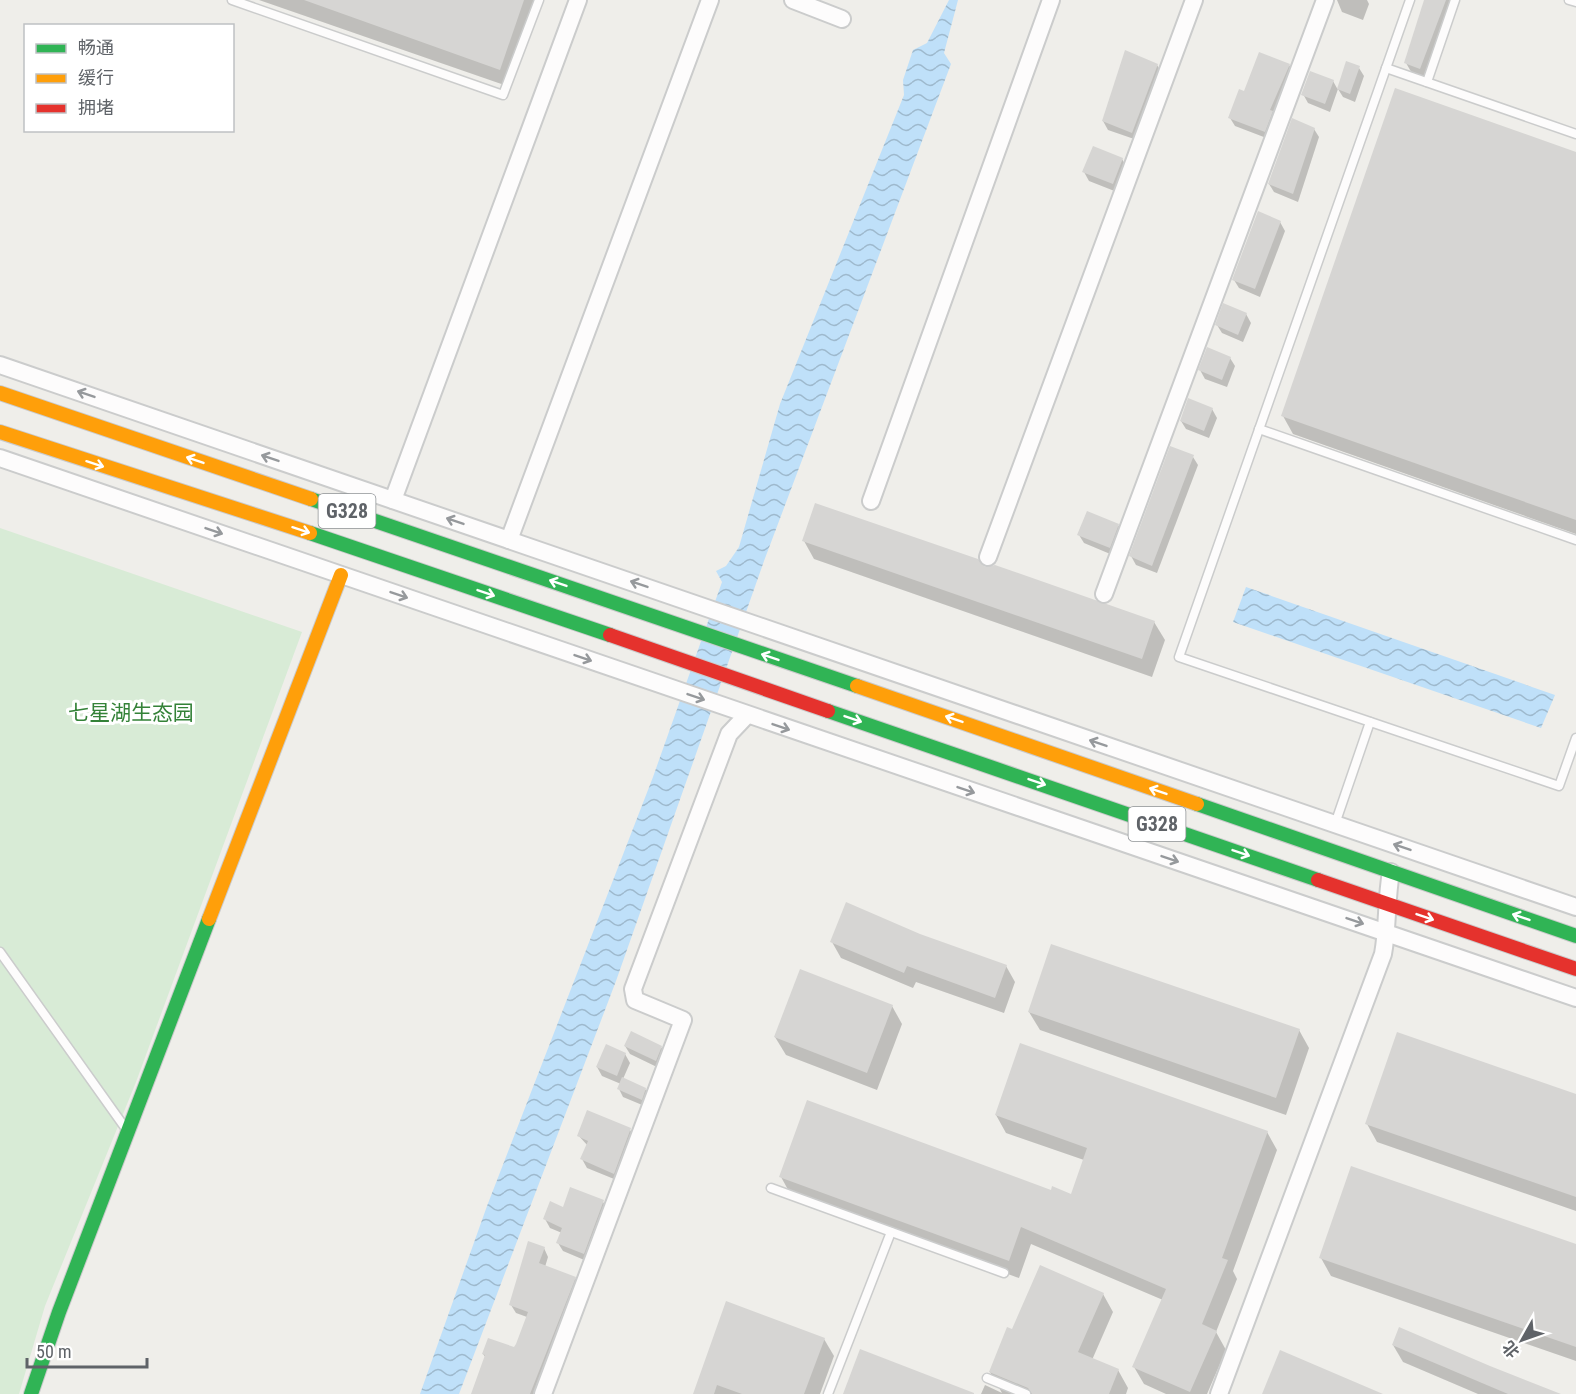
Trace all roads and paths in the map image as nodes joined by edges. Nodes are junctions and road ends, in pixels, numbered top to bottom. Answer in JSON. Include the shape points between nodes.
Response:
{"nodes":[{"id":1,"x":232,"y":0,"type":"edge"},
{"id":2,"x":539,"y":0,"type":"edge"},
{"id":3,"x":578,"y":0,"type":"edge"},
{"id":4,"x":710,"y":0,"type":"edge"},
{"id":5,"x":793,"y":0,"type":"edge"},
{"id":6,"x":1051,"y":0,"type":"edge"},
{"id":7,"x":1194,"y":0,"type":"edge"},
{"id":8,"x":1325,"y":0,"type":"edge"},
{"id":9,"x":1410,"y":0,"type":"edge"},
{"id":10,"x":1455,"y":0,"type":"edge"},
{"id":11,"x":1569,"y":0,"type":"edge"},
{"id":12,"x":1576,"y":3,"type":"edge"},
{"id":13,"x":842,"y":19,"type":"dead end"},
{"id":14,"x":1386,"y":68,"type":"junction"},
{"id":15,"x":1427,"y":82,"type":"junction"},
{"id":16,"x":1576,"y":134,"type":"edge"},
{"id":17,"x":0,"y":365,"type":"edge"},
{"id":18,"x":0,"y":393,"type":"edge"},
{"id":19,"x":1259,"y":429,"type":"junction"},
{"id":20,"x":0,"y":432,"type":"edge"},
{"id":21,"x":0,"y":458,"type":"edge"},
{"id":22,"x":393,"y":500,"type":"junction"},
{"id":23,"x":871,"y":501,"type":"dead end"},
{"id":24,"x":509,"y":540,"type":"junction"},
{"id":25,"x":1576,"y":540,"type":"edge"},
{"id":26,"x":988,"y":557,"type":"dead end"},
{"id":27,"x":341,"y":575,"type":"junction"},
{"id":28,"x":1104,"y":594,"type":"dead end"},
{"id":29,"x":747,"y":715,"type":"junction"},
{"id":30,"x":1370,"y":722,"type":"junction"},
{"id":31,"x":1576,"y":738,"type":"edge"},
{"id":32,"x":1335,"y":824,"type":"junction"},
{"id":33,"x":1326,"y":850,"type":"junction"},
{"id":34,"x":1391,"y":872,"type":"junction"},
{"id":35,"x":1385,"y":903,"type":"junction"},
{"id":36,"x":1576,"y":907,"type":"edge"},
{"id":37,"x":1387,"y":932,"type":"junction"},
{"id":38,"x":1576,"y":936,"type":"edge"},
{"id":39,"x":0,"y":952,"type":"edge"},
{"id":40,"x":1576,"y":969,"type":"edge"},
{"id":41,"x":1576,"y":998,"type":"edge"},
{"id":42,"x":128,"y":1131,"type":"junction"},
{"id":43,"x":771,"y":1188,"type":"dead end"},
{"id":44,"x":891,"y":1232,"type":"junction"},
{"id":45,"x":1004,"y":1273,"type":"dead end"},
{"id":46,"x":987,"y":1378,"type":"dead end"},
{"id":47,"x":31,"y":1394,"type":"edge"},
{"id":48,"x":543,"y":1394,"type":"edge"},
{"id":49,"x":828,"y":1394,"type":"edge"},
{"id":50,"x":1026,"y":1394,"type":"edge"},
{"id":51,"x":1219,"y":1394,"type":"edge"}],
"edges":[{"from":1,"to":2,"type":"lane","via":[[503,95]]},
{"from":3,"to":22,"type":"street"},
{"from":4,"to":24,"type":"street"},
{"from":5,"to":13,"type":"street"},
{"from":6,"to":23,"type":"street"},
{"from":7,"to":26,"type":"street"},
{"from":8,"to":28,"type":"street"},
{"from":9,"to":14,"type":"lane"},
{"from":10,"to":15,"type":"lane"},
{"from":11,"to":12,"type":"lane"},
{"from":14,"to":15,"type":"lane"},
{"from":14,"to":19,"type":"lane"},
{"from":15,"to":16,"type":"lane"},
{"from":22,"to":17,"type":"street","one_way":true},
{"from":33,"to":18,"type":"main road","number":"G328","one_way":true},
{"from":19,"to":25,"type":"lane"},
{"from":19,"to":30,"type":"lane","via":[[1179,657]]},
{"from":20,"to":35,"type":"main road","number":"G328","one_way":true,"via":[[357,548]]},
{"from":21,"to":27,"type":"street","one_way":true},
{"from":24,"to":22,"type":"street","one_way":true},
{"from":32,"to":24,"type":"street","one_way":true},
{"from":27,"to":29,"type":"street","one_way":true},
{"from":27,"to":42,"type":"main road"},
{"from":29,"to":37,"type":"street","one_way":true},
{"from":29,"to":48,"type":"street","via":[[729,734],[633,989],[635,1000],[683,1020]]},
{"from":30,"to":31,"type":"lane","via":[[1559,786]]},
{"from":30,"to":32,"type":"lane"},
{"from":32,"to":33,"type":"street"},
{"from":36,"to":32,"type":"street","one_way":true},
{"from":33,"to":34,"type":"main road","number":"G328"},
{"from":34,"to":35,"type":"street"},
{"from":38,"to":34,"type":"main road","number":"G328","one_way":true},
{"from":35,"to":37,"type":"street"},
{"from":35,"to":40,"type":"main road","number":"G328","one_way":true},
{"from":37,"to":41,"type":"street"},
{"from":37,"to":51,"type":"street","via":[[1383,954]]},
{"from":39,"to":42,"type":"lane"},
{"from":42,"to":47,"type":"main road"},
{"from":43,"to":44,"type":"lane"},
{"from":44,"to":45,"type":"lane"},
{"from":44,"to":49,"type":"lane"},
{"from":46,"to":50,"type":"lane"}]}
